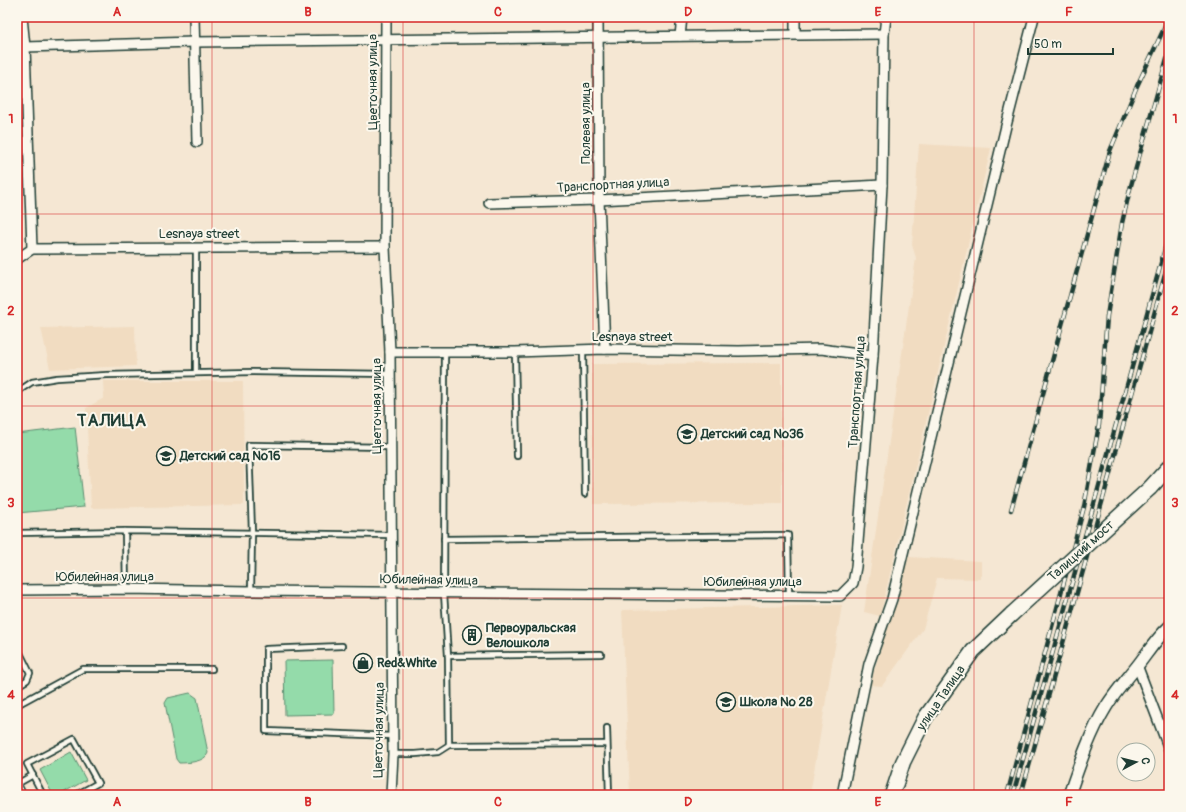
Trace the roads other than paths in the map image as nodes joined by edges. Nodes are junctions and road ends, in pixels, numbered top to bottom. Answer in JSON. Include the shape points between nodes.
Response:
{"nodes":[{"id":1,"x":22,"y":17,"type":"edge"},
{"id":2,"x":194,"y":17,"type":"edge"},
{"id":3,"x":386,"y":17,"type":"edge"},
{"id":4,"x":598,"y":17,"type":"edge"},
{"id":5,"x":682,"y":17,"type":"edge"},
{"id":6,"x":795,"y":17,"type":"edge"},
{"id":7,"x":886,"y":17,"type":"edge"},
{"id":8,"x":1034,"y":17,"type":"edge"},
{"id":9,"x":796,"y":34,"type":"junction"},
{"id":10,"x":884,"y":34,"type":"junction"},
{"id":11,"x":680,"y":36,"type":"junction"},
{"id":12,"x":598,"y":37,"type":"junction"},
{"id":13,"x":387,"y":39,"type":"junction"},
{"id":14,"x":194,"y":42,"type":"junction"},
{"id":15,"x":21,"y":48,"type":"edge"},
{"id":16,"x":197,"y":142,"type":"dead end"},
{"id":17,"x":882,"y":185,"type":"junction"},
{"id":18,"x":599,"y":200,"type":"junction"},
{"id":19,"x":489,"y":203,"type":"dead end"},
{"id":20,"x":385,"y":246,"type":"junction"},
{"id":21,"x":196,"y":247,"type":"junction"},
{"id":22,"x":32,"y":249,"type":"junction"},
{"id":23,"x":17,"y":259,"type":"edge"},
{"id":24,"x":604,"y":349,"type":"junction"},
{"id":25,"x":583,"y":350,"type":"junction"},
{"id":26,"x":390,"y":352,"type":"junction"},
{"id":27,"x":445,"y":352,"type":"junction"},
{"id":28,"x":515,"y":352,"type":"junction"},
{"id":29,"x":873,"y":356,"type":"junction"},
{"id":30,"x":196,"y":373,"type":"junction"},
{"id":31,"x":390,"y":374,"type":"junction"},
{"id":32,"x":17,"y":392,"type":"edge"},
{"id":33,"x":391,"y":447,"type":"junction"},
{"id":34,"x":517,"y":456,"type":"dead end"},
{"id":35,"x":1169,"y":467,"type":"edge"},
{"id":36,"x":585,"y":494,"type":"dead end"},
{"id":37,"x":125,"y":531,"type":"junction"},
{"id":38,"x":252,"y":532,"type":"junction"},
{"id":39,"x":17,"y":533,"type":"edge"},
{"id":40,"x":391,"y":535,"type":"junction"},
{"id":41,"x":444,"y":539,"type":"junction"},
{"id":42,"x":126,"y":588,"type":"junction"},
{"id":43,"x":17,"y":590,"type":"edge"},
{"id":44,"x":250,"y":591,"type":"junction"},
{"id":45,"x":392,"y":592,"type":"junction"},
{"id":46,"x":444,"y":593,"type":"junction"},
{"id":47,"x":789,"y":595,"type":"junction"},
{"id":48,"x":840,"y":596,"type":"joint"},
{"id":49,"x":1012,"y":614,"type":"joint"},
{"id":50,"x":1169,"y":627,"type":"edge"},
{"id":51,"x":342,"y":646,"type":"dead end"},
{"id":52,"x":18,"y":649,"type":"edge"},
{"id":53,"x":601,"y":654,"type":"dead end"},
{"id":54,"x":448,"y":656,"type":"junction"},
{"id":55,"x":1137,"y":665,"type":"junction"},
{"id":56,"x":212,"y":669,"type":"dead end"},
{"id":57,"x":17,"y":686,"type":"edge"},
{"id":58,"x":17,"y":705,"type":"edge"},
{"id":59,"x":607,"y":728,"type":"dead end"},
{"id":60,"x":392,"y":736,"type":"junction"},
{"id":61,"x":607,"y":744,"type":"junction"},
{"id":62,"x":449,"y":745,"type":"junction"},
{"id":63,"x":1169,"y":749,"type":"edge"},
{"id":64,"x":393,"y":754,"type":"junction"},
{"id":65,"x":32,"y":775,"type":"junction"},
{"id":66,"x":17,"y":784,"type":"edge"},
{"id":67,"x":17,"y":789,"type":"edge"},
{"id":68,"x":20,"y":795,"type":"edge"},
{"id":69,"x":43,"y":795,"type":"edge"},
{"id":70,"x":76,"y":795,"type":"edge"},
{"id":71,"x":390,"y":795,"type":"edge"},
{"id":72,"x":609,"y":795,"type":"edge"},
{"id":73,"x":842,"y":795,"type":"edge"},
{"id":74,"x":892,"y":795,"type":"edge"},
{"id":75,"x":1069,"y":795,"type":"edge"}],
"edges":[{"from":1,"to":15,"type":"street"},
{"from":2,"to":14,"type":"street"},
{"from":3,"to":13,"type":"street","name":"Цветочная улица"},
{"from":4,"to":12,"type":"street","name":"Полевая улица"},
{"from":5,"to":11,"type":"street"},
{"from":6,"to":9,"type":"street"},
{"from":7,"to":10,"type":"street","name":"Транспортная улица"},
{"from":8,"to":73,"type":"street","via":[[892,599],[869,664]]},
{"from":9,"to":10,"type":"street"},
{"from":9,"to":11,"type":"street"},
{"from":10,"to":17,"type":"street","name":"Транспортная улица"},
{"from":11,"to":12,"type":"street"},
{"from":12,"to":13,"type":"street"},
{"from":12,"to":18,"type":"street","name":"Полевая улица"},
{"from":13,"to":14,"type":"street"},
{"from":13,"to":20,"type":"street","name":"Цветочная улица"},
{"from":14,"to":15,"type":"street"},
{"from":14,"to":16,"type":"street"},
{"from":15,"to":22,"type":"street"},
{"from":17,"to":18,"type":"street","name":"Транспортная улица"},
{"from":17,"to":29,"type":"street","name":"Транспортная улица"},
{"from":18,"to":19,"type":"street","name":"Транспортная улица"},
{"from":18,"to":24,"type":"street","name":"Полевая улица"},
{"from":20,"to":21,"type":"street","name":"Lesnaya street"},
{"from":20,"to":26,"type":"street","name":"Цветочная улица"},
{"from":21,"to":22,"type":"street","name":"Lesnaya street"},
{"from":21,"to":30,"type":"lane"},
{"from":22,"to":23,"type":"street"},
{"from":24,"to":25,"type":"street","name":"Lesnaya street"},
{"from":24,"to":29,"type":"street","name":"Lesnaya street","via":[[821,349]]},
{"from":25,"to":28,"type":"street","name":"Lesnaya street"},
{"from":25,"to":36,"type":"lane"},
{"from":26,"to":27,"type":"street","name":"Lesnaya street"},
{"from":26,"to":31,"type":"street","name":"Цветочная улица"},
{"from":27,"to":28,"type":"street","name":"Lesnaya street"},
{"from":27,"to":41,"type":"lane"},
{"from":28,"to":34,"type":"lane"},
{"from":29,"to":48,"type":"street","name":"Транспортная улица","via":[[856,567],[853,583]]},
{"from":30,"to":31,"type":"lane"},
{"from":30,"to":32,"type":"lane","via":[[57,378],[32,382]]},
{"from":31,"to":33,"type":"street","name":"Цветочная улица"},
{"from":33,"to":38,"type":"lane","via":[[249,445]]},
{"from":33,"to":40,"type":"street","name":"Цветочная улица"},
{"from":35,"to":49,"type":"main road","name":"Талицкий мост","bridge":true,"via":[[1150,488]]},
{"from":37,"to":38,"type":"lane"},
{"from":37,"to":39,"type":"lane"},
{"from":37,"to":42,"type":"lane"},
{"from":38,"to":40,"type":"lane"},
{"from":38,"to":44,"type":"lane"},
{"from":40,"to":45,"type":"street","name":"Цветочная улица"},
{"from":41,"to":46,"type":"lane"},
{"from":41,"to":47,"type":"lane","via":[[788,535]]},
{"from":42,"to":43,"type":"street","name":"Юбилейная улица"},
{"from":42,"to":44,"type":"street","name":"Юбилейная улица"},
{"from":44,"to":45,"type":"street","name":"Юбилейная улица"},
{"from":45,"to":46,"type":"street","name":"Юбилейная улица"},
{"from":45,"to":60,"type":"street","name":"Цветочная улица"},
{"from":46,"to":47,"type":"street","name":"Юбилейная улица"},
{"from":46,"to":54,"type":"lane"},
{"from":47,"to":48,"type":"street","name":"Юбилейная улица"},
{"from":49,"to":74,"type":"main road","name":"улица Талица","via":[[973,651],[925,718],[903,762]]},
{"from":50,"to":55,"type":"street"},
{"from":51,"to":60,"type":"lane","via":[[266,649],[266,731]]},
{"from":52,"to":57,"type":"lane","via":[[30,673],[27,680]]},
{"from":53,"to":54,"type":"lane"},
{"from":54,"to":62,"type":"lane"},
{"from":55,"to":63,"type":"street"},
{"from":55,"to":75,"type":"street","via":[[1101,717]]},
{"from":56,"to":58,"type":"lane","via":[[83,669]]},
{"from":59,"to":61,"type":"lane"},
{"from":60,"to":64,"type":"street","name":"Цветочная улица"},
{"from":61,"to":62,"type":"lane"},
{"from":61,"to":72,"type":"lane"},
{"from":62,"to":64,"type":"lane","via":[[438,752]]},
{"from":64,"to":71,"type":"street","name":"Цветочная улица"},
{"from":65,"to":66,"type":"lane"},
{"from":65,"to":69,"type":"lane"},
{"from":65,"to":70,"type":"lane","via":[[27,764],[74,739],[98,783]]},
{"from":67,"to":68,"type":"street"}]}
